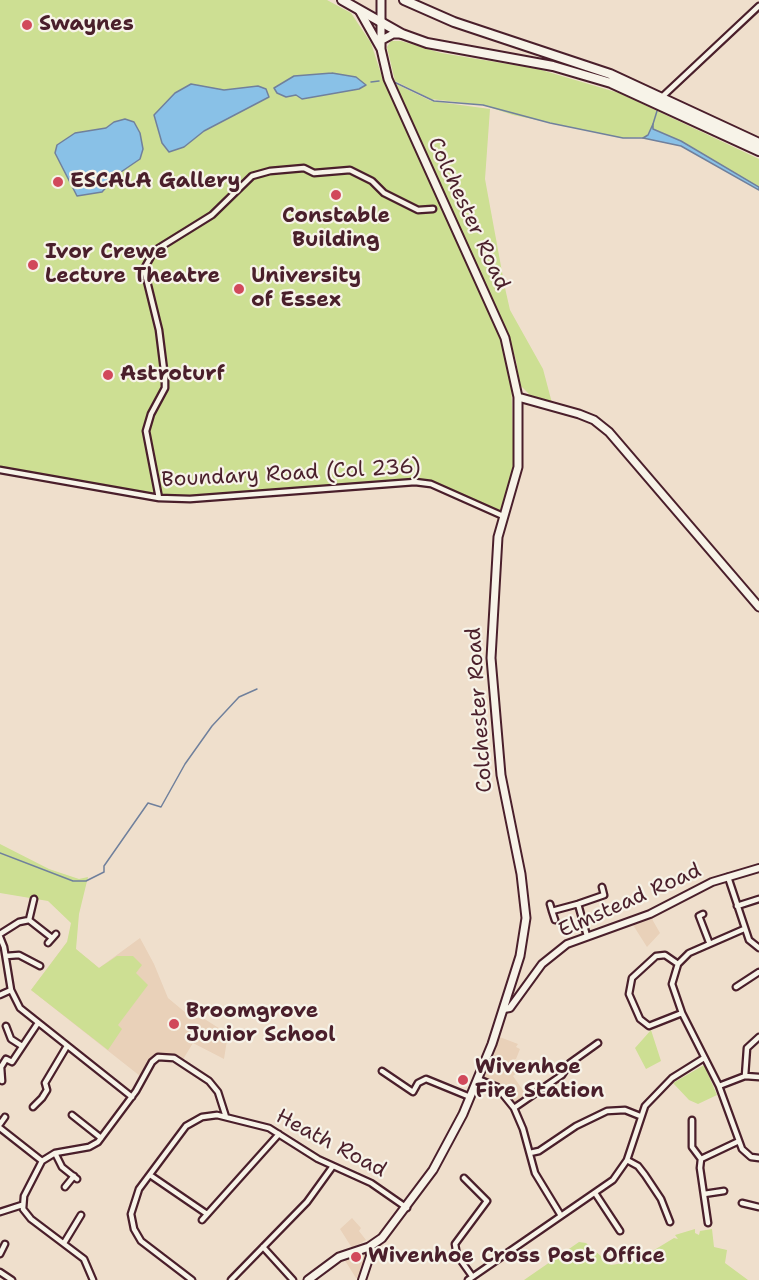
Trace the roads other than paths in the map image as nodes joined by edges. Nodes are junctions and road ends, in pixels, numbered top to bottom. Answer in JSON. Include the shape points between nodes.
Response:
{"nodes":[{"id":1,"x":342,"y":0,"type":"edge"},
{"id":2,"x":381,"y":0,"type":"edge"},
{"id":3,"x":404,"y":0,"type":"edge"},
{"id":4,"x":759,"y":6,"type":"edge"},
{"id":5,"x":360,"y":10,"type":"junction"},
{"id":6,"x":382,"y":23,"type":"junction"},
{"id":7,"x":402,"y":34,"type":"junction"},
{"id":8,"x":382,"y":40,"type":"junction"},
{"id":9,"x":381,"y":49,"type":"junction"},
{"id":10,"x":663,"y":96,"type":"junction"},
{"id":11,"x":759,"y":143,"type":"edge"},
{"id":12,"x":759,"y":151,"type":"edge"},
{"id":13,"x":433,"y":209,"type":"dead end"},
{"id":14,"x":518,"y":397,"type":"junction"},
{"id":15,"x":0,"y":470,"type":"edge"},
{"id":16,"x":159,"y":498,"type":"junction"},
{"id":17,"x":503,"y":516,"type":"junction"},
{"id":18,"x":759,"y":607,"type":"edge"},
{"id":19,"x":759,"y":868,"type":"edge"},
{"id":20,"x":728,"y":877,"type":"junction"},
{"id":21,"x":602,"y":887,"type":"dead end"},
{"id":22,"x":34,"y":899,"type":"dead end"},
{"id":23,"x":759,"y":899,"type":"edge"},
{"id":24,"x":550,"y":904,"type":"dead end"},
{"id":25,"x":578,"y":904,"type":"junction"},
{"id":26,"x":737,"y":906,"type":"junction"},
{"id":27,"x":552,"y":911,"type":"junction"},
{"id":28,"x":703,"y":914,"type":"dead end"},
{"id":29,"x":29,"y":920,"type":"junction"},
{"id":30,"x":555,"y":920,"type":"dead end"},
{"id":31,"x":744,"y":929,"type":"junction"},
{"id":32,"x":0,"y":936,"type":"edge"},
{"id":33,"x":587,"y":936,"type":"junction"},
{"id":34,"x":709,"y":942,"type":"junction"},
{"id":35,"x":48,"y":943,"type":"dead end"},
{"id":36,"x":759,"y":948,"type":"edge"},
{"id":37,"x":6,"y":956,"type":"junction"},
{"id":38,"x":678,"y":964,"type":"junction"},
{"id":39,"x":39,"y":966,"type":"dead end"},
{"id":40,"x":759,"y":972,"type":"edge"},
{"id":41,"x":736,"y":987,"type":"dead end"},
{"id":42,"x":11,"y":990,"type":"junction"},
{"id":43,"x":0,"y":995,"type":"edge"},
{"id":44,"x":504,"y":1009,"type":"junction"},
{"id":45,"x":682,"y":1013,"type":"junction"},
{"id":46,"x":38,"y":1023,"type":"junction"},
{"id":47,"x":6,"y":1026,"type":"dead end"},
{"id":48,"x":759,"y":1037,"type":"edge"},
{"id":49,"x":21,"y":1046,"type":"junction"},
{"id":50,"x":67,"y":1046,"type":"junction"},
{"id":51,"x":596,"y":1047,"type":"dead end"},
{"id":52,"x":704,"y":1058,"type":"junction"},
{"id":53,"x":382,"y":1071,"type":"dead end"},
{"id":54,"x":745,"y":1076,"type":"junction"},
{"id":55,"x":759,"y":1077,"type":"edge"},
{"id":56,"x":478,"y":1079,"type":"junction"},
{"id":57,"x":2,"y":1081,"type":"dead end"},
{"id":58,"x":719,"y":1086,"type":"junction"},
{"id":59,"x":132,"y":1097,"type":"junction"},
{"id":60,"x":470,"y":1097,"type":"junction"},
{"id":61,"x":33,"y":1107,"type":"dead end"},
{"id":62,"x":514,"y":1108,"type":"junction"},
{"id":63,"x":72,"y":1115,"type":"dead end"},
{"id":64,"x":640,"y":1116,"type":"junction"},
{"id":65,"x":5,"y":1117,"type":"dead end"},
{"id":66,"x":226,"y":1117,"type":"junction"},
{"id":67,"x":692,"y":1120,"type":"dead end"},
{"id":68,"x":0,"y":1126,"type":"edge"},
{"id":69,"x":279,"y":1134,"type":"junction"},
{"id":70,"x":101,"y":1138,"type":"junction"},
{"id":71,"x":739,"y":1141,"type":"junction"},
{"id":72,"x":55,"y":1153,"type":"junction"},
{"id":73,"x":530,"y":1153,"type":"junction"},
{"id":74,"x":759,"y":1158,"type":"edge"},
{"id":75,"x":701,"y":1159,"type":"junction"},
{"id":76,"x":627,"y":1160,"type":"junction"},
{"id":77,"x":42,"y":1161,"type":"junction"},
{"id":78,"x":333,"y":1166,"type":"junction"},
{"id":79,"x":150,"y":1175,"type":"junction"},
{"id":80,"x":464,"y":1178,"type":"dead end"},
{"id":81,"x":65,"y":1187,"type":"dead end"},
{"id":82,"x":724,"y":1191,"type":"dead end"},
{"id":83,"x":595,"y":1193,"type":"junction"},
{"id":84,"x":704,"y":1194,"type":"junction"},
{"id":85,"x":753,"y":1198,"type":"dead end"},
{"id":86,"x":742,"y":1203,"type":"dead end"},
{"id":87,"x":22,"y":1205,"type":"junction"},
{"id":88,"x":752,"y":1205,"type":"junction"},
{"id":89,"x":759,"y":1207,"type":"edge"},
{"id":90,"x":407,"y":1208,"type":"junction"},
{"id":91,"x":0,"y":1212,"type":"edge"},
{"id":92,"x":207,"y":1214,"type":"junction"},
{"id":93,"x":561,"y":1214,"type":"junction"},
{"id":94,"x":81,"y":1215,"type":"dead end"},
{"id":95,"x":202,"y":1220,"type":"dead end"},
{"id":96,"x":670,"y":1222,"type":"dead end"},
{"id":97,"x":708,"y":1223,"type":"dead end"},
{"id":98,"x":620,"y":1231,"type":"dead end"},
{"id":99,"x":64,"y":1243,"type":"junction"},
{"id":100,"x":5,"y":1244,"type":"dead end"},
{"id":101,"x":263,"y":1247,"type":"junction"},
{"id":102,"x":369,"y":1247,"type":"junction"},
{"id":103,"x":0,"y":1254,"type":"edge"},
{"id":104,"x":0,"y":1272,"type":"edge"},
{"id":105,"x":470,"y":1278,"type":"edge"},
{"id":106,"x":12,"y":1280,"type":"edge"},
{"id":107,"x":93,"y":1280,"type":"edge"},
{"id":108,"x":192,"y":1280,"type":"edge"},
{"id":109,"x":231,"y":1280,"type":"edge"},
{"id":110,"x":294,"y":1280,"type":"edge"},
{"id":111,"x":308,"y":1280,"type":"edge"},
{"id":112,"x":362,"y":1280,"type":"edge"}],
"edges":[{"from":1,"to":5,"type":"main road"},
{"from":2,"to":6,"type":"main road","name":"Colchester Road"},
{"from":3,"to":10,"type":"main road","via":[[454,22],[593,68]]},
{"from":4,"to":10,"type":"street"},
{"from":5,"to":6,"type":"main road"},
{"from":5,"to":9,"type":"main road","name":"Colchester Road"},
{"from":6,"to":7,"type":"main road"},
{"from":6,"to":8,"type":"main road","name":"Colchester Road"},
{"from":7,"to":8,"type":"main road"},
{"from":7,"to":12,"type":"main road","via":[[444,48],[572,70],[643,95]]},
{"from":8,"to":9,"type":"main road","name":"Colchester Road"},
{"from":9,"to":14,"type":"main road","name":"Colchester Road","via":[[388,79],[505,338]]},
{"from":10,"to":11,"type":"main road"},
{"from":13,"to":16,"type":"street","via":[[418,210],[350,170],[270,171],[252,176],[212,215],[154,251],[144,269],[159,330],[165,388],[146,431]]},
{"from":14,"to":17,"type":"main road","name":"Colchester Road","via":[[518,467]]},
{"from":14,"to":18,"type":"main road","via":[[579,414],[605,428]]},
{"from":15,"to":16,"type":"street","name":"Boundary Road (Col 236)"},
{"from":16,"to":17,"type":"street","name":"Boundary Road (Col 236)","via":[[190,499],[401,482],[431,484]]},
{"from":17,"to":44,"type":"main road","name":"Colchester Road","via":[[495,574],[491,658],[504,800],[526,908],[520,956]]},
{"from":19,"to":20,"type":"street","name":"Elmstead Road"},
{"from":20,"to":26,"type":"street"},
{"from":20,"to":33,"type":"street","name":"Elmstead Road","via":[[650,914]]},
{"from":21,"to":25,"type":"street","via":[[605,897]]},
{"from":22,"to":29,"type":"street"},
{"from":23,"to":26,"type":"street"},
{"from":24,"to":27,"type":"street"},
{"from":25,"to":27,"type":"street"},
{"from":25,"to":33,"type":"street"},
{"from":26,"to":31,"type":"street"},
{"from":27,"to":30,"type":"street"},
{"from":28,"to":34,"type":"street","via":[[699,916]]},
{"from":29,"to":32,"type":"street","via":[[19,922]]},
{"from":29,"to":35,"type":"street","via":[[54,936]]},
{"from":31,"to":34,"type":"street"},
{"from":31,"to":36,"type":"street"},
{"from":32,"to":37,"type":"street"},
{"from":33,"to":44,"type":"street","name":"Elmstead Road","via":[[567,944],[542,964],[510,1008]]},
{"from":34,"to":38,"type":"street","via":[[689,952]]},
{"from":37,"to":39,"type":"street","via":[[19,955]]},
{"from":37,"to":42,"type":"street"},
{"from":38,"to":45,"type":"street","via":[[672,984]]},
{"from":38,"to":45,"type":"street","via":[[665,955],[656,956],[632,978],[629,994],[640,1020],[649,1026]]},
{"from":40,"to":41,"type":"street"},
{"from":42,"to":43,"type":"street"},
{"from":42,"to":46,"type":"street","via":[[20,1008]]},
{"from":44,"to":56,"type":"main road","name":"Colchester Road"},
{"from":45,"to":52,"type":"street"},
{"from":46,"to":49,"type":"street"},
{"from":46,"to":50,"type":"street"},
{"from":47,"to":49,"type":"street","via":[[11,1039]]},
{"from":48,"to":54,"type":"street","via":[[747,1048]]},
{"from":49,"to":57,"type":"street","via":[[12,1062],[6,1059],[1,1067]]},
{"from":50,"to":59,"type":"street"},
{"from":50,"to":61,"type":"street","via":[[45,1083],[47,1090]]},
{"from":51,"to":62,"type":"street"},
{"from":52,"to":58,"type":"street"},
{"from":52,"to":64,"type":"street","via":[[672,1078],[651,1098]]},
{"from":53,"to":60,"type":"street","via":[[413,1092],[426,1079]]},
{"from":54,"to":55,"type":"street"},
{"from":54,"to":58,"type":"street"},
{"from":56,"to":60,"type":"main road","name":"Colchester Road"},
{"from":56,"to":62,"type":"street","via":[[497,1087]]},
{"from":58,"to":71,"type":"street"},
{"from":59,"to":66,"type":"street","via":[[155,1059],[171,1057],[213,1085],[222,1099]]},
{"from":59,"to":70,"type":"street"},
{"from":60,"to":90,"type":"main road","name":"Colchester Road","via":[[440,1158]]},
{"from":62,"to":73,"type":"street"},
{"from":63,"to":70,"type":"street"},
{"from":64,"to":73,"type":"street","via":[[611,1110]]},
{"from":64,"to":76,"type":"street"},
{"from":65,"to":68,"type":"street"},
{"from":66,"to":69,"type":"street","name":"Heath Road","via":[[265,1126]]},
{"from":66,"to":79,"type":"street","name":"Heath Road","via":[[207,1115],[189,1124]]},
{"from":67,"to":75,"type":"street","via":[[692,1147]]},
{"from":68,"to":77,"type":"street"},
{"from":69,"to":78,"type":"street","name":"Heath Road"},
{"from":69,"to":92,"type":"street"},
{"from":70,"to":72,"type":"street","via":[[89,1147]]},
{"from":71,"to":74,"type":"street","via":[[747,1153]]},
{"from":71,"to":75,"type":"street"},
{"from":72,"to":77,"type":"street"},
{"from":72,"to":81,"type":"street","via":[[62,1167],[75,1178]]},
{"from":73,"to":93,"type":"street","via":[[535,1173]]},
{"from":75,"to":84,"type":"street"},
{"from":76,"to":83,"type":"street","via":[[617,1176]]},
{"from":76,"to":96,"type":"street","via":[[645,1175]]},
{"from":77,"to":87,"type":"street"},
{"from":78,"to":90,"type":"street","name":"Heath Road","via":[[363,1179]]},
{"from":78,"to":101,"type":"street","via":[[317,1191]]},
{"from":79,"to":92,"type":"street"},
{"from":79,"to":108,"type":"street","name":"Heath Road","via":[[131,1207],[134,1229],[144,1245]]},
{"from":80,"to":105,"type":"street","via":[[487,1201],[455,1244]]},
{"from":82,"to":84,"type":"street"},
{"from":83,"to":93,"type":"street"},
{"from":83,"to":98,"type":"street"},
{"from":84,"to":97,"type":"street"},
{"from":85,"to":88,"type":"street"},
{"from":86,"to":88,"type":"street"},
{"from":87,"to":91,"type":"street"},
{"from":87,"to":99,"type":"street","via":[[28,1216]]},
{"from":88,"to":89,"type":"street"},
{"from":90,"to":102,"type":"main road","name":"Colchester Road","via":[[382,1238]]},
{"from":92,"to":95,"type":"street"},
{"from":93,"to":105,"type":"street"},
{"from":94,"to":99,"type":"street"},
{"from":99,"to":107,"type":"street","via":[[84,1259]]},
{"from":100,"to":103,"type":"street"},
{"from":101,"to":109,"type":"street"},
{"from":101,"to":110,"type":"street"},
{"from":102,"to":111,"type":"main road","via":[[339,1257]]},
{"from":102,"to":112,"type":"street"},
{"from":104,"to":106,"type":"street"}]}
